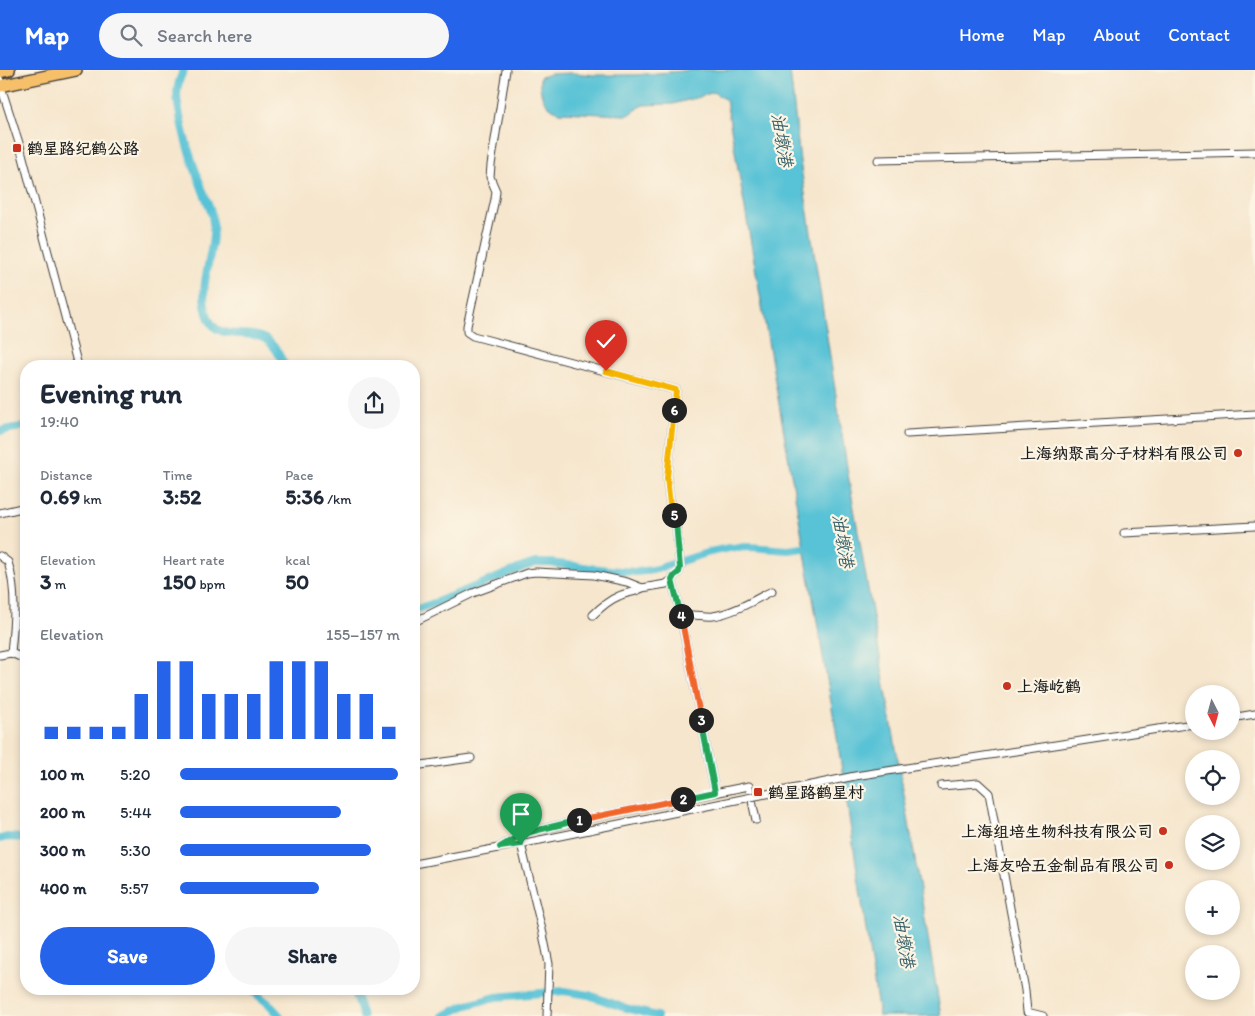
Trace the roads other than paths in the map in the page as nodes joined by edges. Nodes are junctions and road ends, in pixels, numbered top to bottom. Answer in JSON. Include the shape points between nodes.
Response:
{"nodes":[{"id":1,"x":9,"y":70,"type":"edge"},
{"id":2,"x":76,"y":70,"type":"edge"},
{"id":3,"x":506,"y":70,"type":"edge"},
{"id":4,"x":0,"y":72,"type":"edge"},
{"id":5,"x":0,"y":84,"type":"edge"},
{"id":6,"x":1255,"y":152,"type":"edge"},
{"id":7,"x":878,"y":160,"type":"dead end"},
{"id":8,"x":76,"y":360,"type":"edge"},
{"id":9,"x":1255,"y":414,"type":"edge"},
{"id":10,"x":907,"y":434,"type":"dead end"},
{"id":11,"x":20,"y":508,"type":"edge"},
{"id":12,"x":0,"y":513,"type":"edge"},
{"id":13,"x":1255,"y":526,"type":"edge"},
{"id":14,"x":1124,"y":533,"type":"dead end"},
{"id":15,"x":0,"y":556,"type":"edge"},
{"id":16,"x":672,"y":580,"type":"junction"},
{"id":17,"x":642,"y":588,"type":"junction"},
{"id":18,"x":772,"y":591,"type":"dead end"},
{"id":19,"x":680,"y":612,"type":"junction"},
{"id":20,"x":593,"y":615,"type":"dead end"},
{"id":21,"x":420,"y":619,"type":"edge"},
{"id":22,"x":11,"y":653,"type":"junction"},
{"id":23,"x":0,"y":655,"type":"edge"},
{"id":24,"x":20,"y":657,"type":"edge"},
{"id":25,"x":1255,"y":714,"type":"edge"},
{"id":26,"x":1240,"y":716,"type":"edge"},
{"id":27,"x":1185,"y":725,"type":"edge"},
{"id":28,"x":471,"y":758,"type":"dead end"},
{"id":29,"x":420,"y":765,"type":"edge"},
{"id":30,"x":941,"y":786,"type":"dead end"},
{"id":31,"x":715,"y":792,"type":"junction"},
{"id":32,"x":756,"y":820,"type":"dead end"},
{"id":33,"x":521,"y":844,"type":"junction"},
{"id":34,"x":500,"y":847,"type":"junction"},
{"id":35,"x":420,"y":863,"type":"edge"},
{"id":36,"x":547,"y":1016,"type":"edge"},
{"id":37,"x":1043,"y":1016,"type":"edge"}],
"edges":[{"from":1,"to":4,"type":"main road"},
{"from":2,"to":5,"type":"main road"},
{"from":3,"to":16,"type":"street","via":[[490,171],[495,199],[467,332],[676,390],[667,478],[676,522],[680,568]]},
{"from":5,"to":8,"type":"street","via":[[20,146]]},
{"from":6,"to":7,"type":"street"},
{"from":9,"to":10,"type":"street"},
{"from":11,"to":12,"type":"street"},
{"from":13,"to":14,"type":"street"},
{"from":15,"to":22,"type":"street","via":[[8,562],[12,574],[14,622]]},
{"from":16,"to":17,"type":"street"},
{"from":16,"to":19,"type":"street"},
{"from":17,"to":20,"type":"street","via":[[620,596]]},
{"from":17,"to":21,"type":"street","via":[[594,576],[527,573]]},
{"from":18,"to":19,"type":"street","via":[[749,604],[715,616],[682,616]]},
{"from":19,"to":31,"type":"street"},
{"from":22,"to":23,"type":"street"},
{"from":22,"to":24,"type":"street"},
{"from":25,"to":26,"type":"street"},
{"from":27,"to":33,"type":"street","bridge":true,"via":[[855,776]]},
{"from":28,"to":29,"type":"street"},
{"from":30,"to":37,"type":"street","via":[[978,783],[989,792],[1027,1012]]},
{"from":31,"to":32,"type":"street","via":[[749,786]]},
{"from":31,"to":34,"type":"street","via":[[522,834]]},
{"from":33,"to":34,"type":"street"},
{"from":33,"to":36,"type":"street","via":[[548,964]]},
{"from":34,"to":35,"type":"street"}]}
